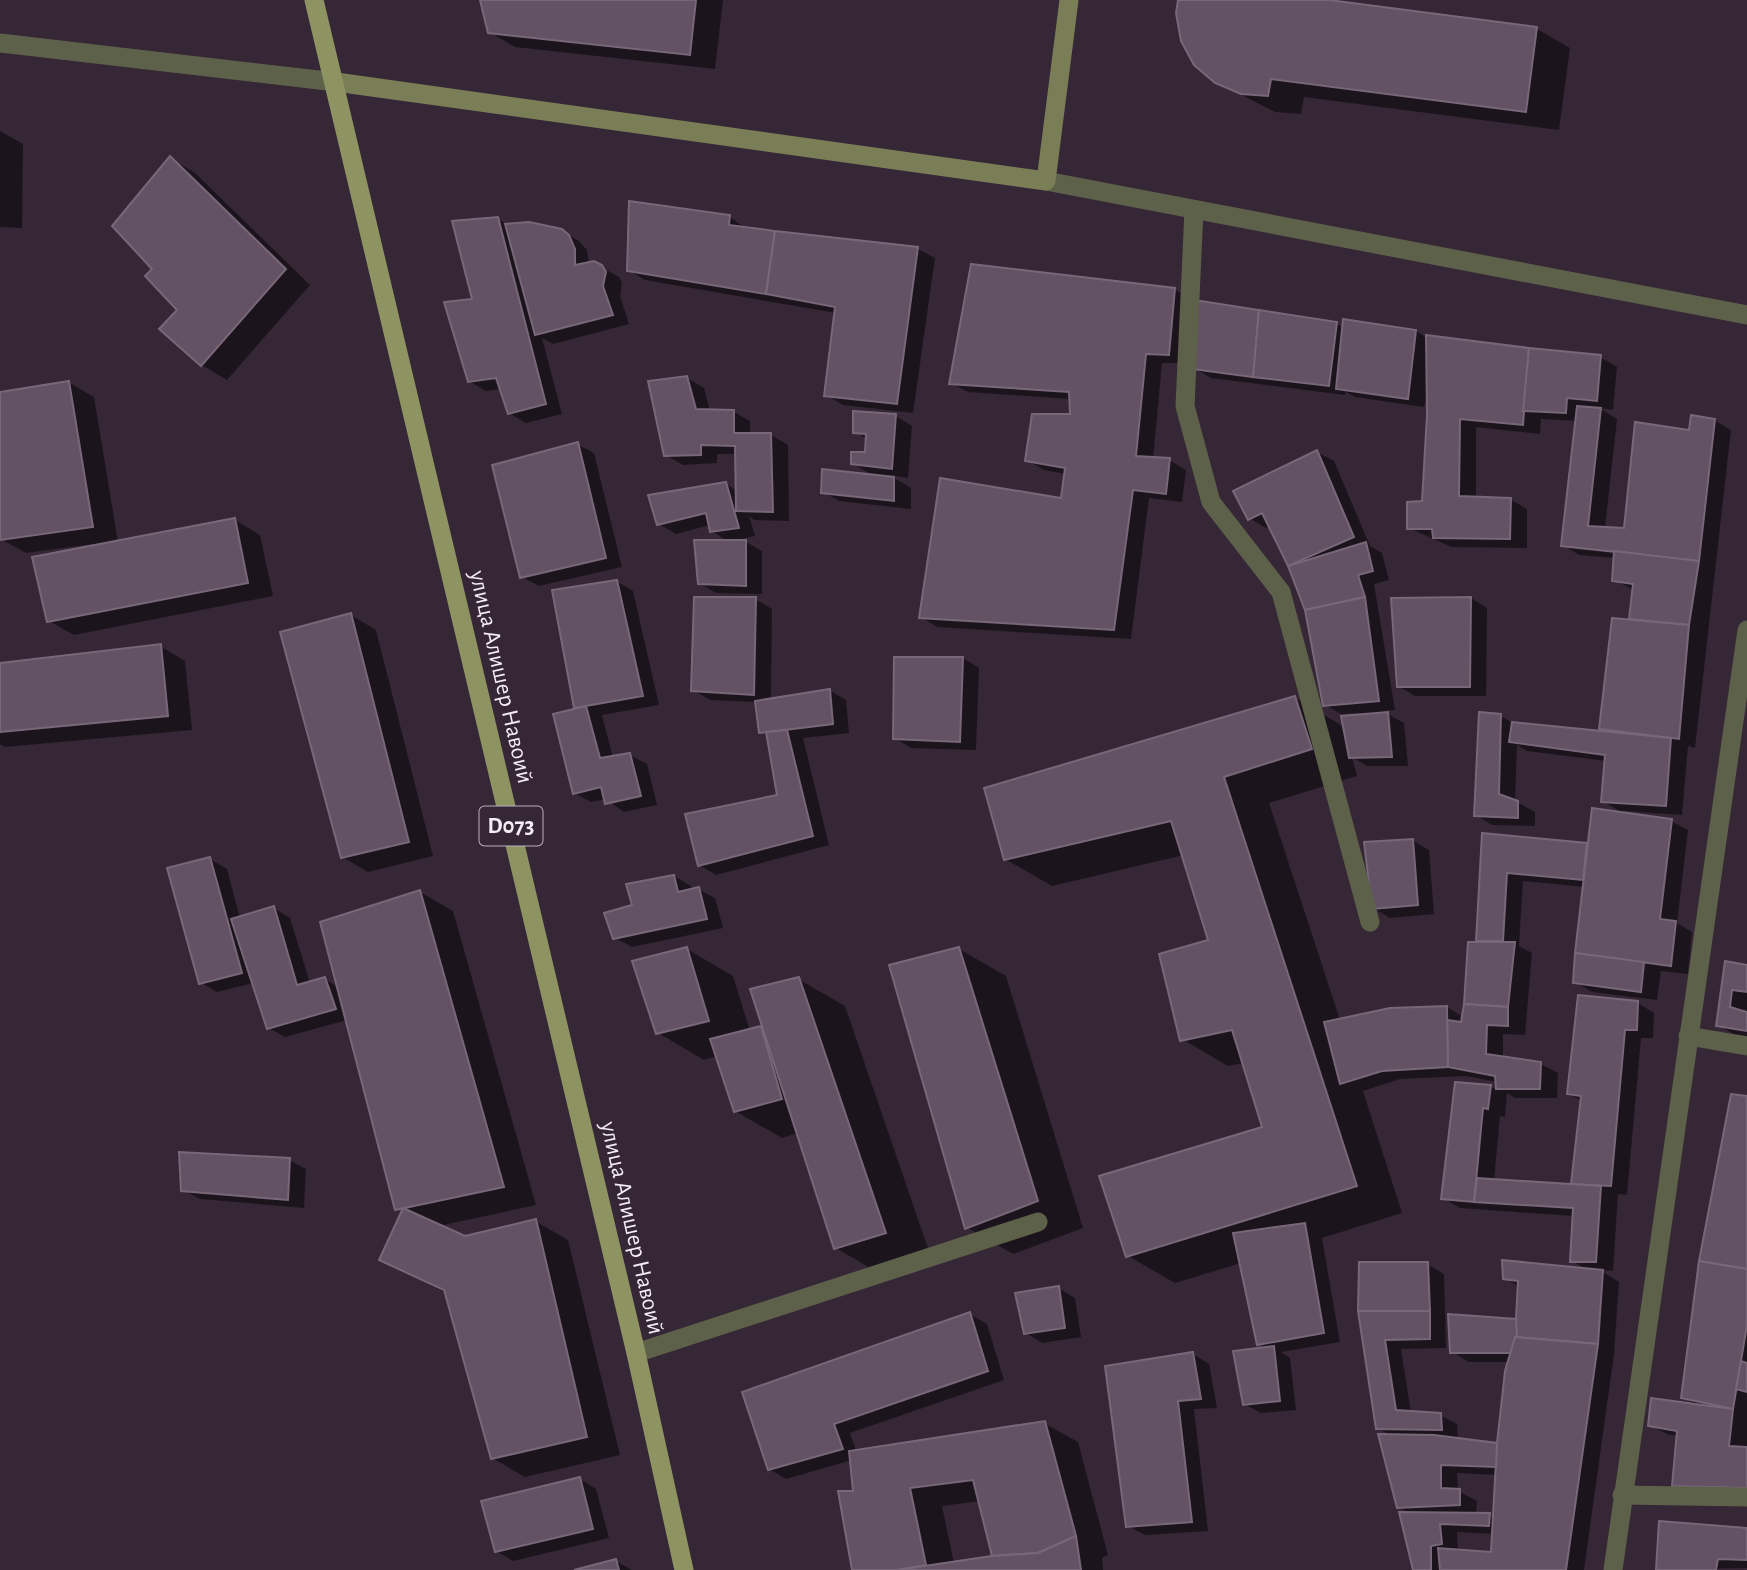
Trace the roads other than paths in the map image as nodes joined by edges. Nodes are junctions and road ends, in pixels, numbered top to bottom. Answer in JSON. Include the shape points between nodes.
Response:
{"nodes":[{"id":1,"x":314,"y":0,"type":"edge"},
{"id":2,"x":1069,"y":0,"type":"edge"},
{"id":3,"x":0,"y":43,"type":"edge"},
{"id":4,"x":336,"y":82,"type":"junction"},
{"id":5,"x":1046,"y":181,"type":"junction"},
{"id":6,"x":1194,"y":210,"type":"junction"},
{"id":7,"x":1747,"y":315,"type":"edge"},
{"id":8,"x":1747,"y":630,"type":"edge"},
{"id":9,"x":1370,"y":922,"type":"dead end"},
{"id":10,"x":1688,"y":1036,"type":"junction"},
{"id":11,"x":1747,"y":1046,"type":"edge"},
{"id":12,"x":1038,"y":1222,"type":"dead end"},
{"id":13,"x":636,"y":1353,"type":"junction"},
{"id":14,"x":1622,"y":1495,"type":"junction"},
{"id":15,"x":1747,"y":1497,"type":"edge"},
{"id":16,"x":684,"y":1570,"type":"edge"},
{"id":17,"x":1613,"y":1570,"type":"edge"}],
"edges":[{"from":1,"to":4,"type":"main road","name":"улица Алишер Навоий","number":"D073"},
{"from":2,"to":5,"type":"main road"},
{"from":3,"to":4,"type":"street"},
{"from":4,"to":5,"type":"main road"},
{"from":4,"to":13,"type":"main road","name":"улица Алишер Навоий","number":"D073"},
{"from":5,"to":6,"type":"street"},
{"from":6,"to":7,"type":"street"},
{"from":6,"to":9,"type":"street","via":[[1185,406],[1211,502],[1281,592]]},
{"from":8,"to":10,"type":"street"},
{"from":10,"to":11,"type":"street"},
{"from":10,"to":14,"type":"street"},
{"from":12,"to":13,"type":"street"},
{"from":13,"to":16,"type":"main road","name":"улица Алишер Навоий","number":"D073"},
{"from":14,"to":15,"type":"street"},
{"from":14,"to":17,"type":"street"}]}
